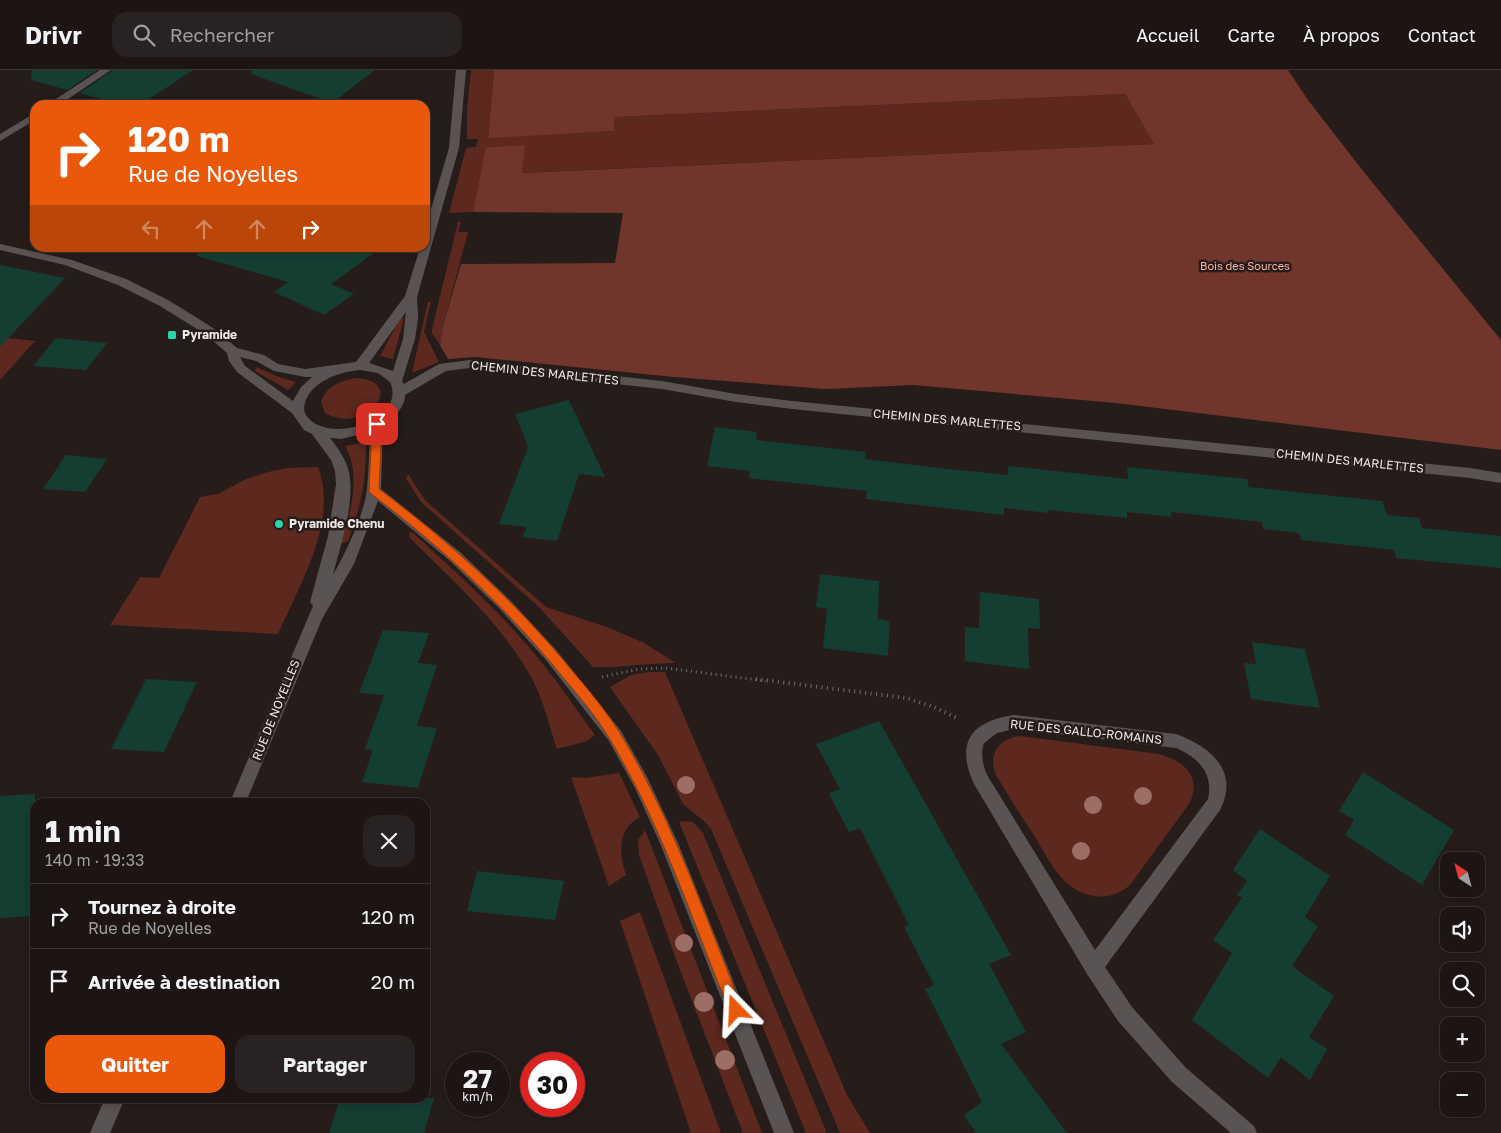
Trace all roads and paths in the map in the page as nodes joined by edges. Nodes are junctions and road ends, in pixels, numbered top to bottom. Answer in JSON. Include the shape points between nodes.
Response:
{"nodes":[{"id":1,"x":106,"y":70,"type":"edge"},
{"id":2,"x":461,"y":70,"type":"edge"},
{"id":3,"x":60,"y":100,"type":"edge"},
{"id":4,"x":30,"y":119,"type":"edge"},
{"id":5,"x":0,"y":138,"type":"edge"},
{"id":6,"x":430,"y":233,"type":"edge"},
{"id":7,"x":0,"y":247,"type":"edge"},
{"id":8,"x":425,"y":252,"type":"edge"},
{"id":9,"x":412,"y":297,"type":"junction"},
{"id":10,"x":233,"y":351,"type":"junction"},
{"id":11,"x":360,"y":366,"type":"junction"},
{"id":12,"x":338,"y":370,"type":"junction"},
{"id":13,"x":398,"y":386,"type":"junction"},
{"id":14,"x":298,"y":411,"type":"junction"},
{"id":15,"x":377,"y":424,"type":"junction"},
{"id":16,"x":318,"y":432,"type":"junction"},
{"id":17,"x":1501,"y":478,"type":"edge"},
{"id":18,"x":374,"y":491,"type":"junction"},
{"id":19,"x":315,"y":617,"type":"junction"},
{"id":20,"x":575,"y":683,"type":"junction"},
{"id":21,"x":984,"y":731,"type":"junction"},
{"id":22,"x":240,"y":798,"type":"edge"},
{"id":23,"x":1094,"y":967,"type":"junction"},
{"id":24,"x":113,"y":1103,"type":"edge"},
{"id":25,"x":100,"y":1133,"type":"edge"},
{"id":26,"x":784,"y":1133,"type":"edge"},
{"id":27,"x":1247,"y":1133,"type":"edge"}],
"edges":[{"from":1,"to":3,"type":"street"},
{"from":2,"to":6,"type":"street","via":[[454,148]]},
{"from":4,"to":5,"type":"street"},
{"from":7,"to":10,"type":"street","via":[[68,262],[122,282],[209,330]]},
{"from":8,"to":9,"type":"street"},
{"from":9,"to":11,"type":"street"},
{"from":9,"to":13,"type":"street","via":[[414,314]]},
{"from":10,"to":12,"type":"street","via":[[293,372]]},
{"from":10,"to":14,"type":"street","via":[[241,369]]},
{"from":11,"to":12,"type":"street"},
{"from":11,"to":13,"type":"street","via":[[382,370]]},
{"from":12,"to":14,"type":"street","via":[[308,387],[302,394]]},
{"from":13,"to":15,"type":"street","via":[[398,403]]},
{"from":13,"to":17,"type":"street","name":"CHEMIN DES MARLETTES","via":[[443,367],[470,364],[662,385],[776,403],[1172,441]]},
{"from":14,"to":16,"type":"street","via":[[304,423]]},
{"from":15,"to":16,"type":"street","via":[[347,434]]},
{"from":15,"to":18,"type":"street","name":"RUE DE NOYELLES"},
{"from":16,"to":19,"type":"street","name":"RUE DE NOYELLES","via":[[338,460],[344,482],[338,522]]},
{"from":18,"to":19,"type":"street","name":"RUE DE NOYELLES","via":[[347,564]]},
{"from":18,"to":20,"type":"street","via":[[457,558],[538,638]]},
{"from":19,"to":22,"type":"street","name":"RUE DE NOYELLES"},
{"from":20,"to":21,"type":"path","via":[[623,672],[666,668],[906,698],[934,707]]},
{"from":20,"to":26,"type":"street","via":[[619,743],[660,822]]},
{"from":21,"to":23,"type":"street","via":[[975,743],[974,766]]},
{"from":21,"to":23,"type":"street","name":"RUE DES GALLO-ROMAINS","via":[[999,723],[1014,722],[1176,742],[1190,746],[1212,766],[1218,788],[1216,800]]},
{"from":23,"to":27,"type":"street","via":[[1125,1014],[1160,1054]]},
{"from":24,"to":25,"type":"street"}]}
